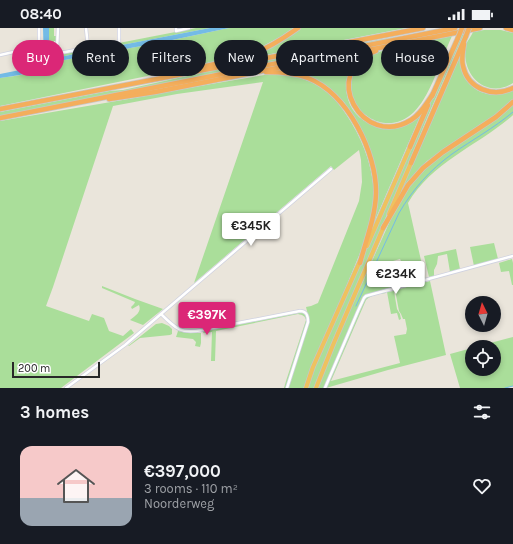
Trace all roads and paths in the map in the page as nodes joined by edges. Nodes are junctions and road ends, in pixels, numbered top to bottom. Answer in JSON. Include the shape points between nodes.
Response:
{"nodes":[{"id":1,"x":39,"y":28,"type":"edge"},
{"id":2,"x":58,"y":28,"type":"edge"},
{"id":3,"x":86,"y":28,"type":"edge"},
{"id":4,"x":120,"y":28,"type":"edge"},
{"id":5,"x":176,"y":28,"type":"edge"},
{"id":6,"x":189,"y":28,"type":"edge"},
{"id":7,"x":298,"y":28,"type":"edge"},
{"id":8,"x":423,"y":28,"type":"edge"},
{"id":9,"x":454,"y":28,"type":"edge"},
{"id":10,"x":462,"y":28,"type":"edge"},
{"id":11,"x":469,"y":28,"type":"edge"},
{"id":12,"x":480,"y":28,"type":"edge"},
{"id":13,"x":506,"y":28,"type":"edge"},
{"id":14,"x":513,"y":30,"type":"edge"},
{"id":15,"x":466,"y":36,"type":"junction"},
{"id":16,"x":87,"y":40,"type":"edge"},
{"id":17,"x":119,"y":40,"type":"edge"},
{"id":18,"x":420,"y":40,"type":"edge"},
{"id":19,"x":381,"y":48,"type":"edge"},
{"id":20,"x":72,"y":50,"type":"edge"},
{"id":21,"x":381,"y":50,"type":"edge"},
{"id":22,"x":0,"y":55,"type":"edge"},
{"id":23,"x":268,"y":69,"type":"edge"},
{"id":24,"x":268,"y":72,"type":"edge"},
{"id":25,"x":236,"y":76,"type":"edge"},
{"id":26,"x":165,"y":78,"type":"junction"},
{"id":27,"x":513,"y":88,"type":"edge"},
{"id":28,"x":433,"y":94,"type":"junction"},
{"id":29,"x":82,"y":102,"type":"junction"},
{"id":30,"x":513,"y":102,"type":"edge"},
{"id":31,"x":0,"y":110,"type":"edge"},
{"id":32,"x":0,"y":118,"type":"edge"},
{"id":33,"x":410,"y":147,"type":"joint"},
{"id":34,"x":411,"y":163,"type":"joint"},
{"id":35,"x":331,"y":169,"type":"dead end"},
{"id":36,"x":383,"y":228,"type":"junction"},
{"id":37,"x":513,"y":256,"type":"edge"},
{"id":38,"x":360,"y":262,"type":"junction"},
{"id":39,"x":161,"y":314,"type":"junction"},
{"id":40,"x":66,"y":388,"type":"edge"},
{"id":41,"x":287,"y":388,"type":"edge"},
{"id":42,"x":306,"y":388,"type":"edge"},
{"id":43,"x":316,"y":388,"type":"edge"},
{"id":44,"x":325,"y":388,"type":"edge"}],
"edges":[{"from":1,"to":22,"type":"street","via":[[36,51]]},
{"from":2,"to":20,"type":"street","via":[[58,52]]},
{"from":3,"to":16,"type":"street"},
{"from":4,"to":17,"type":"street"},
{"from":5,"to":6,"type":"street","via":[[176,31]]},
{"from":7,"to":26,"type":"highway","via":[[253,54]]},
{"from":8,"to":26,"type":"highway"},
{"from":9,"to":29,"type":"highway"},
{"from":10,"to":28,"type":"highway","bridge":true},
{"from":11,"to":15,"type":"highway","bridge":true},
{"from":12,"to":18,"type":"highway"},
{"from":13,"to":14,"type":"highway"},
{"from":15,"to":27,"type":"highway","via":[[462,58],[471,82],[493,93]]},
{"from":15,"to":34,"type":"highway"},
{"from":19,"to":23,"type":"highway"},
{"from":21,"to":28,"type":"highway","via":[[361,58],[352,71],[349,82],[351,99],[358,112],[369,122],[385,126],[400,125],[417,115]]},
{"from":24,"to":38,"type":"highway","via":[[298,75],[323,86],[338,98],[360,133],[370,156],[376,187],[373,218]]},
{"from":25,"to":29,"type":"highway","via":[[148,94]]},
{"from":26,"to":31,"type":"highway"},
{"from":28,"to":33,"type":"highway"},
{"from":29,"to":32,"type":"highway"},
{"from":30,"to":36,"type":"highway","via":[[496,117],[423,168],[408,185]]},
{"from":33,"to":38,"type":"highway"},
{"from":34,"to":36,"type":"highway"},
{"from":35,"to":39,"type":"street"},
{"from":36,"to":43,"type":"highway"},
{"from":37,"to":44,"type":"street","via":[[366,296]]},
{"from":38,"to":42,"type":"highway"},
{"from":39,"to":40,"type":"street"},
{"from":39,"to":41,"type":"street","via":[[174,327],[189,331],[305,312],[308,322]]}]}
